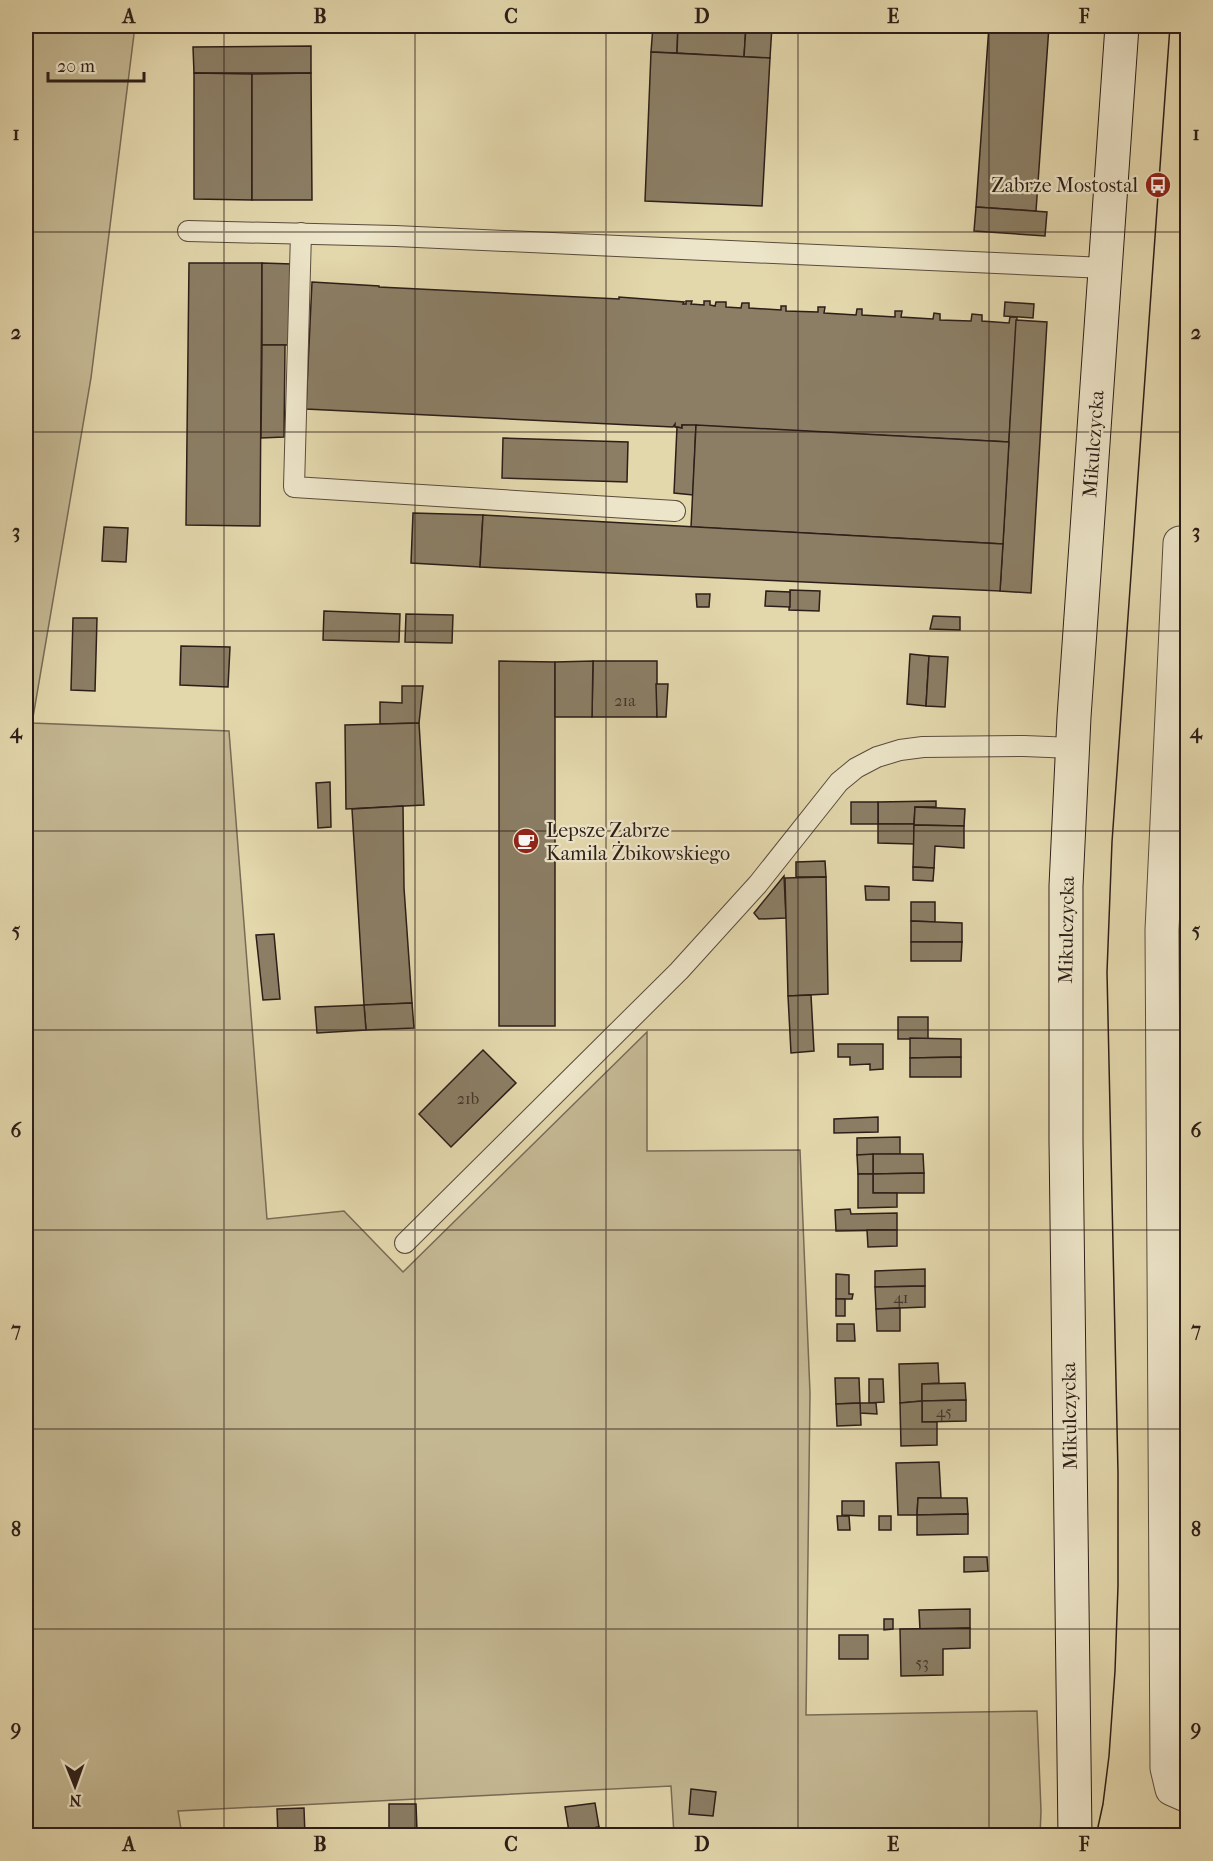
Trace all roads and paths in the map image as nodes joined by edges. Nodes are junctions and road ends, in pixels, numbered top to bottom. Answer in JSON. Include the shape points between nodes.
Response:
{"nodes":[{"id":1,"x":1122,"y":26,"type":"edge"},
{"id":2,"x":188,"y":231,"type":"dead end"},
{"id":3,"x":301,"y":233,"type":"junction"},
{"id":4,"x":1105,"y":268,"type":"junction"},
{"id":5,"x":675,"y":511,"type":"dead end"},
{"id":6,"x":1180,"y":543,"type":"dead end"},
{"id":7,"x":1179,"y":725,"type":"edge"},
{"id":8,"x":1073,"y":748,"type":"junction"},
{"id":9,"x":1175,"y":1115,"type":"edge"},
{"id":10,"x":405,"y":1243,"type":"dead end"},
{"id":11,"x":1176,"y":1280,"type":"edge"},
{"id":12,"x":1180,"y":1792,"type":"edge"},
{"id":13,"x":1075,"y":1836,"type":"edge"}],
"edges":[{"from":1,"to":4,"type":"main road","name":"Mikulczycka"},
{"from":2,"to":3,"type":"lane"},
{"from":3,"to":4,"type":"lane"},
{"from":3,"to":5,"type":"lane","via":[[294,487]]},
{"from":4,"to":8,"type":"main road","name":"Mikulczycka"},
{"from":6,"to":7,"type":"main road"},
{"from":7,"to":9,"type":"main road","via":[[1162,930]]},
{"from":8,"to":10,"type":"lane","via":[[922,747],[884,754],[856,768],[839,782],[758,884],[679,971]]},
{"from":8,"to":13,"type":"main road","name":"Mikulczycka","via":[[1065,968]]},
{"from":9,"to":11,"type":"main road"},
{"from":11,"to":12,"type":"main road","via":[[1167,1768]]}]}
